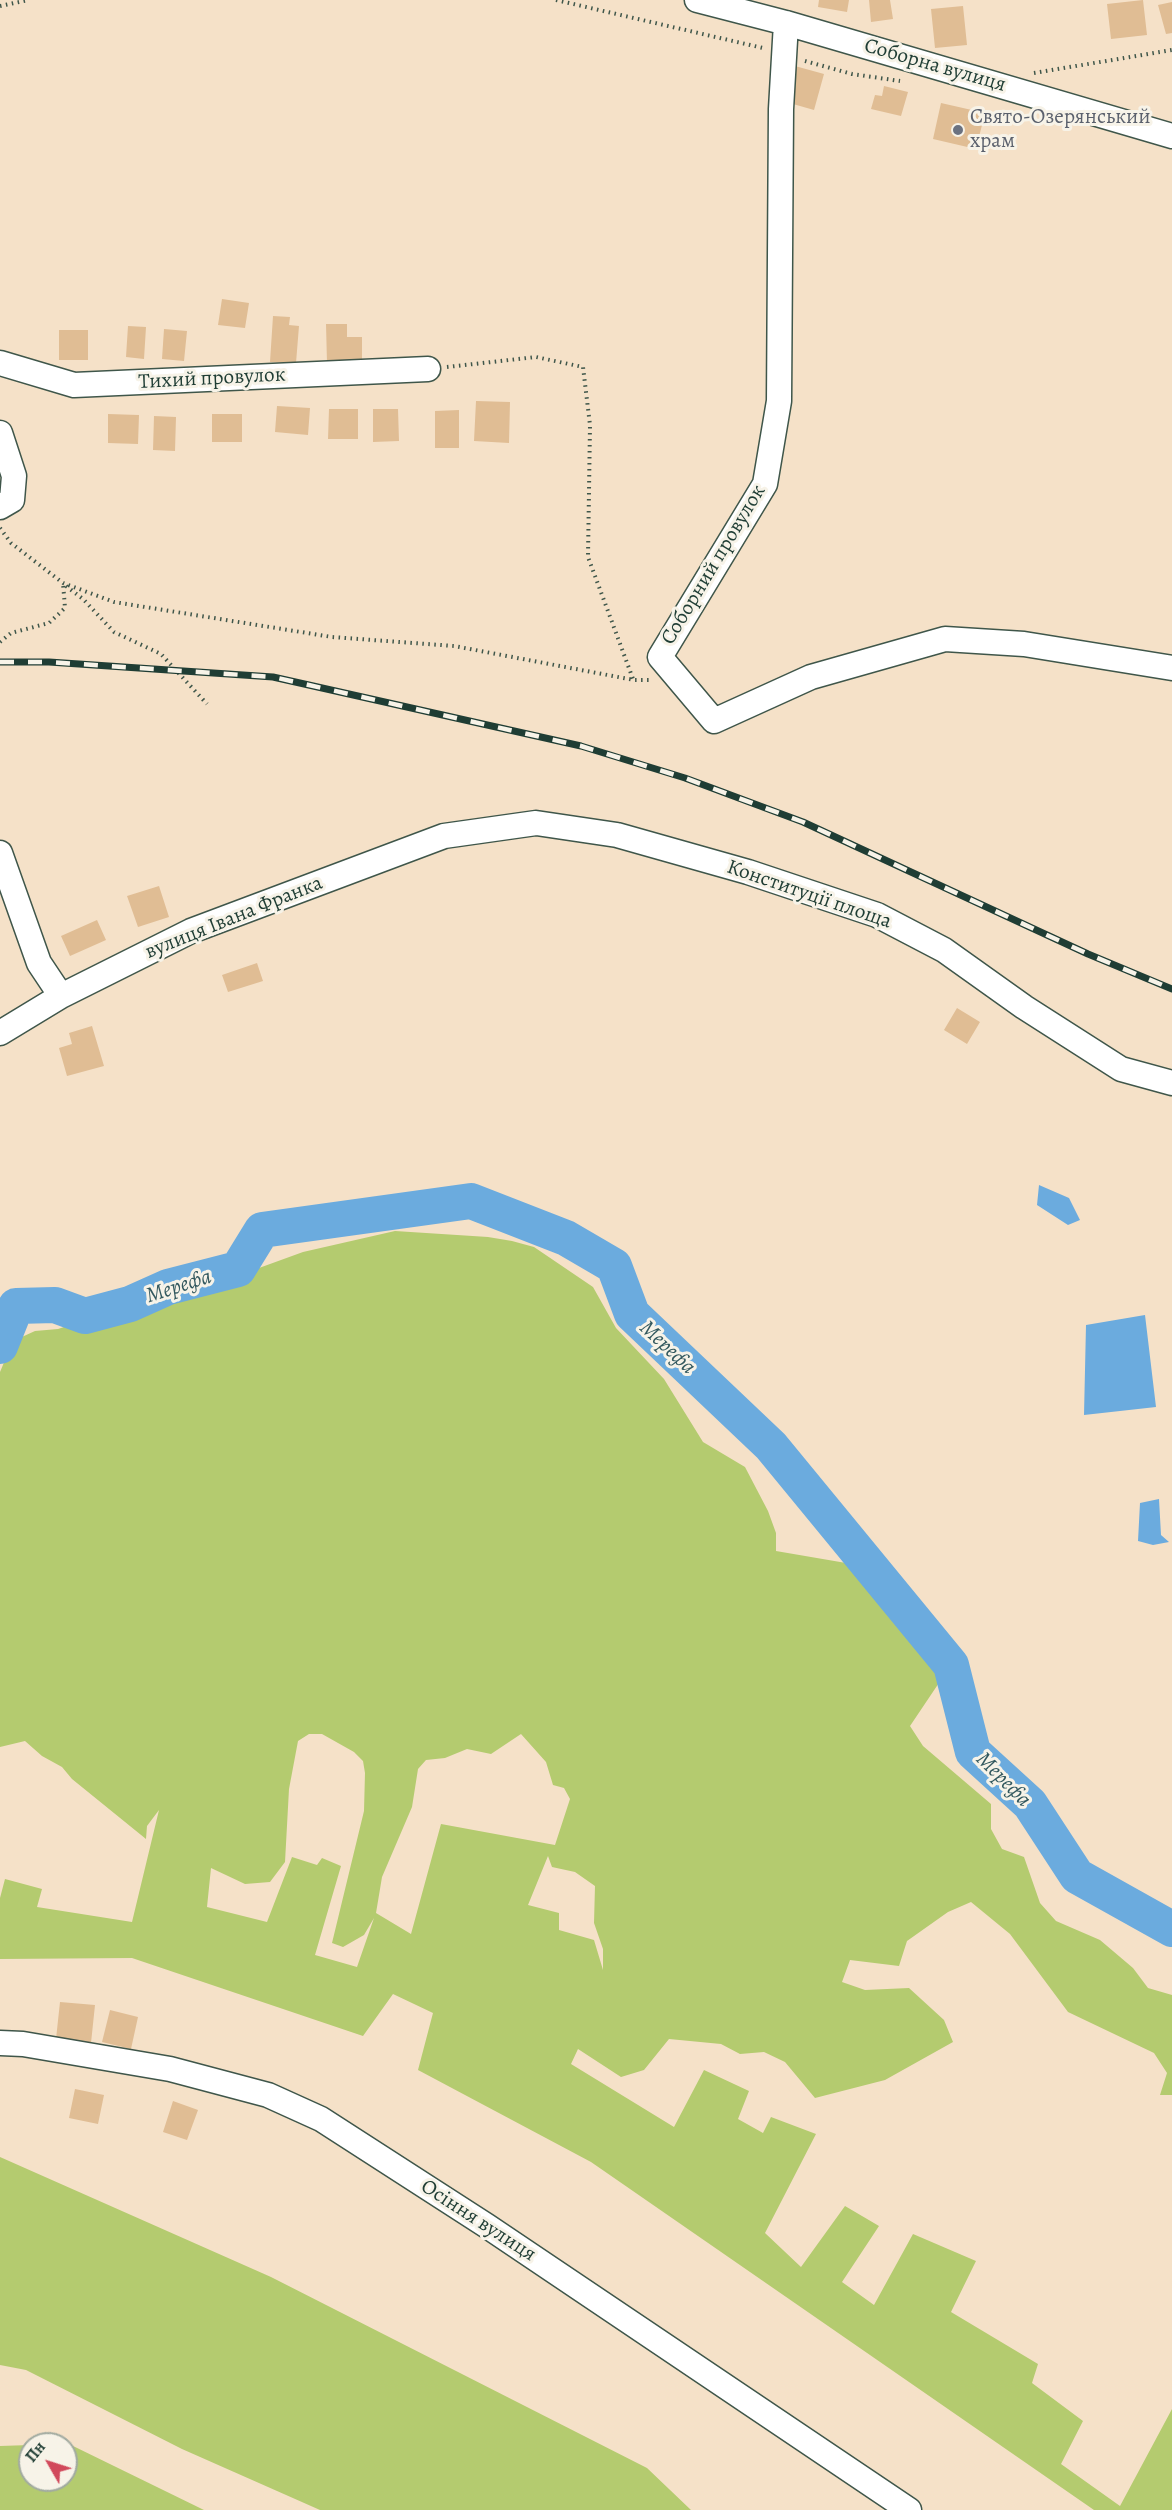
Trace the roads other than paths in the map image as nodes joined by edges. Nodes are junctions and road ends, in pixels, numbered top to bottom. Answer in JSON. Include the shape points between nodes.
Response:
{"nodes":[{"id":1,"x":697,"y":0,"type":"edge"},
{"id":2,"x":786,"y":22,"type":"junction"},
{"id":3,"x":1172,"y":136,"type":"edge"},
{"id":4,"x":0,"y":363,"type":"edge"},
{"id":5,"x":428,"y":369,"type":"road end"},
{"id":6,"x":0,"y":434,"type":"edge"},
{"id":7,"x":0,"y":507,"type":"edge"},
{"id":8,"x":1172,"y":668,"type":"edge"},
{"id":9,"x":444,"y":836,"type":"joint"},
{"id":10,"x":0,"y":853,"type":"edge"},
{"id":11,"x":61,"y":996,"type":"junction"},
{"id":12,"x":0,"y":1033,"type":"edge"},
{"id":13,"x":1172,"y":1083,"type":"edge"},
{"id":14,"x":0,"y":2043,"type":"edge"},
{"id":15,"x":909,"y":2510,"type":"edge"}],
"edges":[{"from":1,"to":2,"type":"street","name":"Соборна вулиця"},
{"from":2,"to":3,"type":"street","name":"Соборна вулиця"},
{"from":2,"to":8,"type":"street","name":"Соборний провулок","via":[[781,109],[779,401],[765,484],[660,657],[714,721],[811,677],[945,639],[1024,644]]},
{"from":4,"to":5,"type":"street","name":"Тихий провулок","via":[[74,385]]},
{"from":6,"to":7,"type":"street","via":[[14,476],[12,500]]},
{"from":9,"to":11,"type":"street","name":"вулиця Івана Франка","via":[[191,931]]},
{"from":9,"to":13,"type":"street","name":"Конституції площа","via":[[536,823],[617,835],[748,872],[877,915],[944,950],[1121,1069]]},
{"from":10,"to":11,"type":"street","via":[[39,963]]},
{"from":11,"to":12,"type":"street","name":"вулиця Івана Франка"},
{"from":14,"to":15,"type":"street","name":"Осіння вулиця","via":[[170,2069],[268,2095],[321,2119]]}]}
